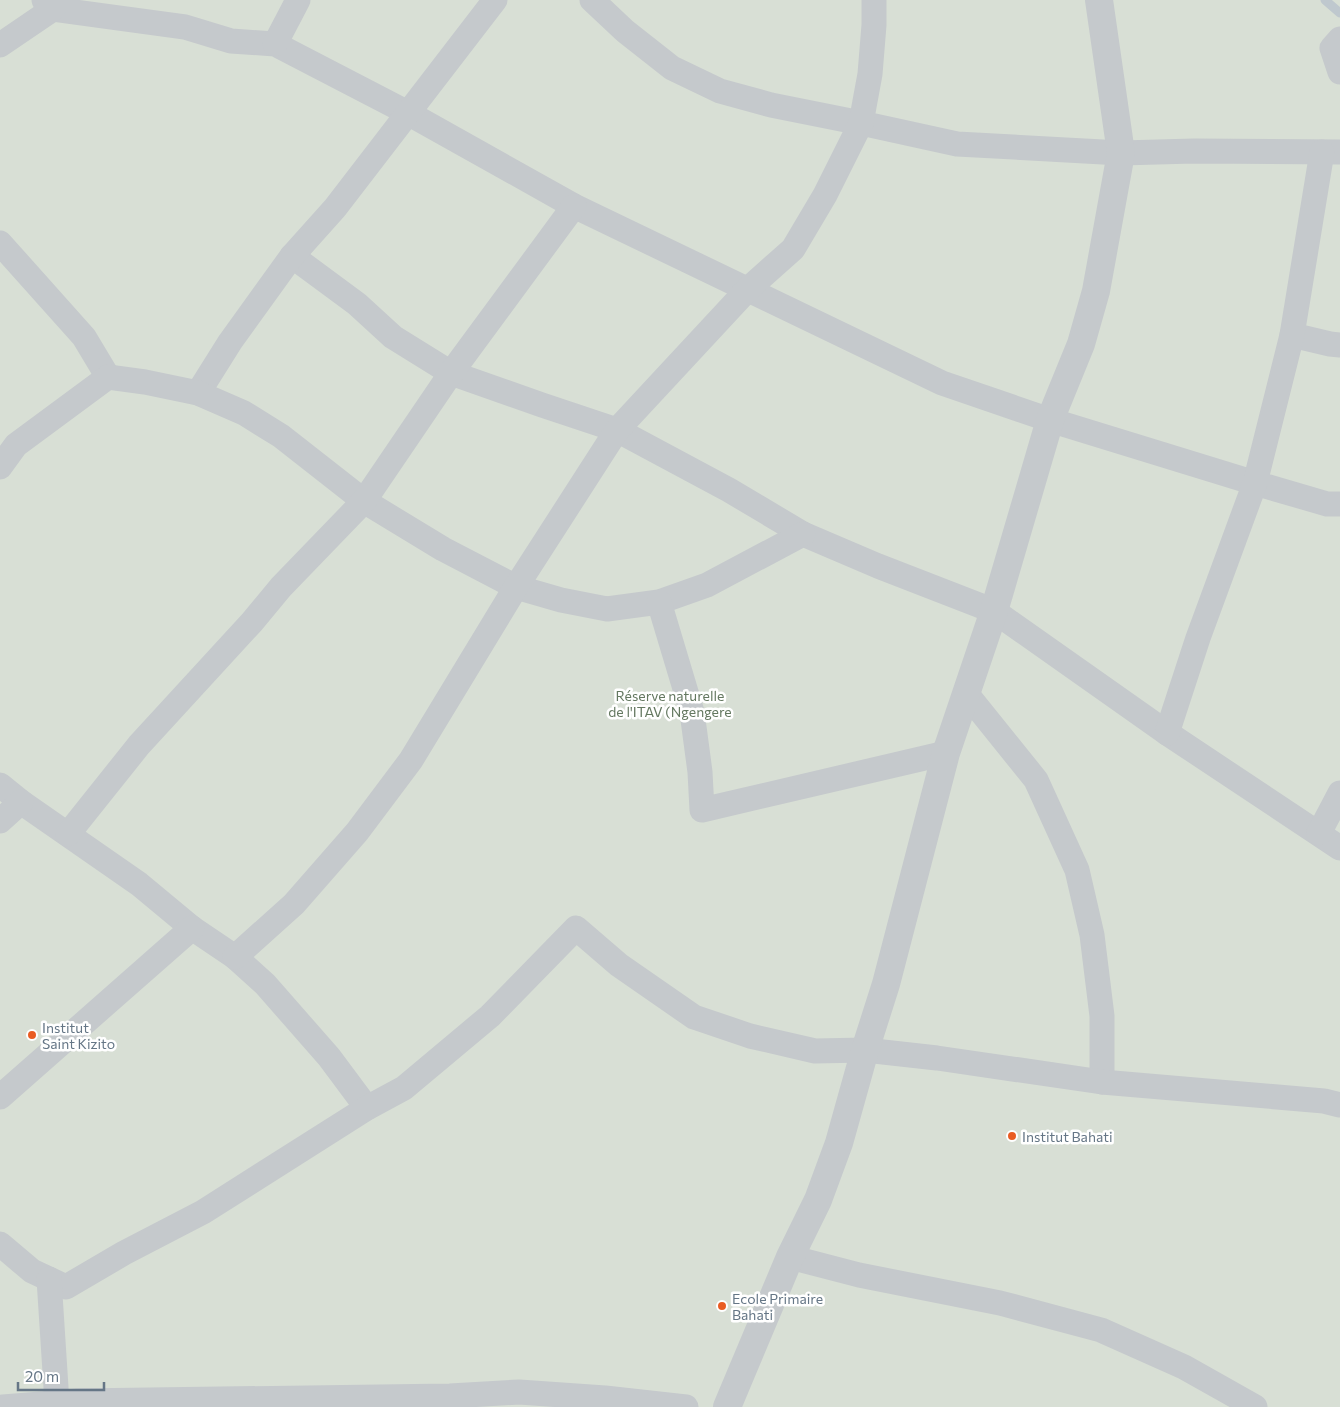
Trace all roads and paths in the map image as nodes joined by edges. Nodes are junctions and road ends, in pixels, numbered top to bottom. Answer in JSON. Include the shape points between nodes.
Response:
{"nodes":[{"id":1,"x":298,"y":0,"type":"edge"},
{"id":2,"x":496,"y":0,"type":"edge"},
{"id":3,"x":592,"y":0,"type":"edge"},
{"id":4,"x":874,"y":0,"type":"edge"},
{"id":5,"x":1099,"y":0,"type":"edge"},
{"id":6,"x":50,"y":3,"type":"edge"},
{"id":7,"x":1340,"y":39,"type":"edge"},
{"id":8,"x":275,"y":44,"type":"junction"},
{"id":9,"x":0,"y":45,"type":"edge"},
{"id":10,"x":1340,"y":72,"type":"edge"},
{"id":11,"x":408,"y":113,"type":"junction"},
{"id":12,"x":861,"y":123,"type":"junction"},
{"id":13,"x":1331,"y":152,"type":"edge"},
{"id":14,"x":1121,"y":153,"type":"junction"},
{"id":15,"x":574,"y":206,"type":"junction"},
{"id":16,"x":0,"y":242,"type":"edge"},
{"id":17,"x":292,"y":256,"type":"junction"},
{"id":18,"x":748,"y":289,"type":"junction"},
{"id":19,"x":1292,"y":334,"type":"junction"},
{"id":20,"x":1340,"y":345,"type":"edge"},
{"id":21,"x":451,"y":373,"type":"junction"},
{"id":22,"x":108,"y":377,"type":"junction"},
{"id":23,"x":198,"y":393,"type":"junction"},
{"id":24,"x":1050,"y":420,"type":"junction"},
{"id":25,"x":617,"y":430,"type":"junction"},
{"id":26,"x":8,"y":440,"type":"edge"},
{"id":27,"x":0,"y":466,"type":"edge"},
{"id":28,"x":1255,"y":484,"type":"junction"},
{"id":29,"x":364,"y":501,"type":"junction"},
{"id":30,"x":1340,"y":504,"type":"edge"},
{"id":31,"x":803,"y":534,"type":"junction"},
{"id":32,"x":516,"y":587,"type":"junction"},
{"id":33,"x":659,"y":602,"type":"junction"},
{"id":34,"x":994,"y":611,"type":"junction"},
{"id":35,"x":966,"y":693,"type":"junction"},
{"id":36,"x":1167,"y":733,"type":"junction"},
{"id":37,"x":946,"y":754,"type":"junction"},
{"id":38,"x":0,"y":786,"type":"edge"},
{"id":39,"x":1340,"y":792,"type":"edge"},
{"id":40,"x":21,"y":802,"type":"junction"},
{"id":41,"x":0,"y":821,"type":"edge"},
{"id":42,"x":1319,"y":833,"type":"junction"},
{"id":43,"x":68,"y":834,"type":"junction"},
{"id":44,"x":1340,"y":848,"type":"edge"},
{"id":45,"x":192,"y":928,"type":"junction"},
{"id":46,"x":235,"y":957,"type":"junction"},
{"id":47,"x":865,"y":1050,"type":"junction"},
{"id":48,"x":1102,"y":1082,"type":"junction"},
{"id":49,"x":0,"y":1098,"type":"edge"},
{"id":50,"x":1340,"y":1104,"type":"edge"},
{"id":51,"x":366,"y":1108,"type":"junction"},
{"id":52,"x":0,"y":1244,"type":"edge"},
{"id":53,"x":790,"y":1257,"type":"junction"},
{"id":54,"x":49,"y":1280,"type":"junction"},
{"id":55,"x":57,"y":1403,"type":"junction"},
{"id":56,"x":3,"y":1407,"type":"edge"},
{"id":57,"x":686,"y":1407,"type":"edge"},
{"id":58,"x":727,"y":1407,"type":"edge"},
{"id":59,"x":1255,"y":1407,"type":"edge"}],
"edges":[{"from":1,"to":8,"type":"street"},
{"from":2,"to":11,"type":"street"},
{"from":3,"to":12,"type":"street","via":[[672,68],[720,91]]},
{"from":4,"to":12,"type":"street","via":[[870,74]]},
{"from":5,"to":14,"type":"street"},
{"from":6,"to":8,"type":"street","via":[[185,27],[231,41]]},
{"from":6,"to":9,"type":"street"},
{"from":7,"to":10,"type":"street","via":[[1332,48]]},
{"from":8,"to":11,"type":"street"},
{"from":11,"to":15,"type":"street"},
{"from":11,"to":17,"type":"street"},
{"from":12,"to":14,"type":"street","via":[[956,144]]},
{"from":12,"to":18,"type":"street","via":[[825,195],[793,249]]},
{"from":13,"to":14,"type":"street"},
{"from":13,"to":19,"type":"street"},
{"from":14,"to":24,"type":"street","via":[[1096,291],[1081,344]]},
{"from":15,"to":18,"type":"street"},
{"from":15,"to":21,"type":"street"},
{"from":16,"to":22,"type":"street","via":[[84,338]]},
{"from":17,"to":21,"type":"street","via":[[357,304],[393,337]]},
{"from":17,"to":23,"type":"street"},
{"from":18,"to":24,"type":"street","via":[[942,383]]},
{"from":18,"to":25,"type":"street"},
{"from":19,"to":20,"type":"street"},
{"from":19,"to":28,"type":"street"},
{"from":21,"to":25,"type":"street"},
{"from":21,"to":29,"type":"street"},
{"from":22,"to":23,"type":"street"},
{"from":22,"to":26,"type":"street"},
{"from":23,"to":29,"type":"street","via":[[244,413],[281,436]]},
{"from":24,"to":28,"type":"street"},
{"from":24,"to":34,"type":"street"},
{"from":25,"to":31,"type":"street"},
{"from":25,"to":32,"type":"street"},
{"from":26,"to":27,"type":"street"},
{"from":28,"to":30,"type":"street","via":[[1327,504]]},
{"from":28,"to":36,"type":"street"},
{"from":29,"to":32,"type":"street","via":[[443,549]]},
{"from":29,"to":43,"type":"street","via":[[281,587],[139,745]]},
{"from":31,"to":33,"type":"street","via":[[708,585]]},
{"from":31,"to":34,"type":"street"},
{"from":32,"to":33,"type":"street","via":[[607,609]]},
{"from":32,"to":46,"type":"street","via":[[411,760],[294,904]]},
{"from":33,"to":37,"type":"street","via":[[692,712],[702,810]]},
{"from":34,"to":35,"type":"street"},
{"from":34,"to":36,"type":"street"},
{"from":35,"to":37,"type":"street"},
{"from":35,"to":48,"type":"street","via":[[1036,780],[1077,870],[1092,935],[1102,1016]]},
{"from":36,"to":42,"type":"street"},
{"from":37,"to":47,"type":"street","via":[[886,984]]},
{"from":38,"to":40,"type":"street"},
{"from":39,"to":42,"type":"street"},
{"from":40,"to":41,"type":"street"},
{"from":40,"to":43,"type":"street"},
{"from":42,"to":44,"type":"street"},
{"from":43,"to":45,"type":"street","via":[[139,884]]},
{"from":45,"to":46,"type":"street"},
{"from":45,"to":49,"type":"street"},
{"from":46,"to":51,"type":"street","via":[[265,984],[323,1050]]},
{"from":47,"to":48,"type":"street"},
{"from":47,"to":51,"type":"street","via":[[815,1051],[750,1036],[694,1017],[619,965],[576,928],[490,1016],[404,1088]]},
{"from":47,"to":53,"type":"street","via":[[839,1143],[818,1200]]},
{"from":48,"to":50,"type":"street"},
{"from":51,"to":54,"type":"street","via":[[203,1212],[66,1287]]},
{"from":52,"to":54,"type":"street","via":[[32,1271]]},
{"from":53,"to":58,"type":"street"},
{"from":53,"to":59,"type":"street","via":[[1000,1303],[1102,1330],[1184,1367]]},
{"from":54,"to":55,"type":"street"},
{"from":55,"to":56,"type":"street"},
{"from":55,"to":57,"type":"street","via":[[520,1392]]}]}
